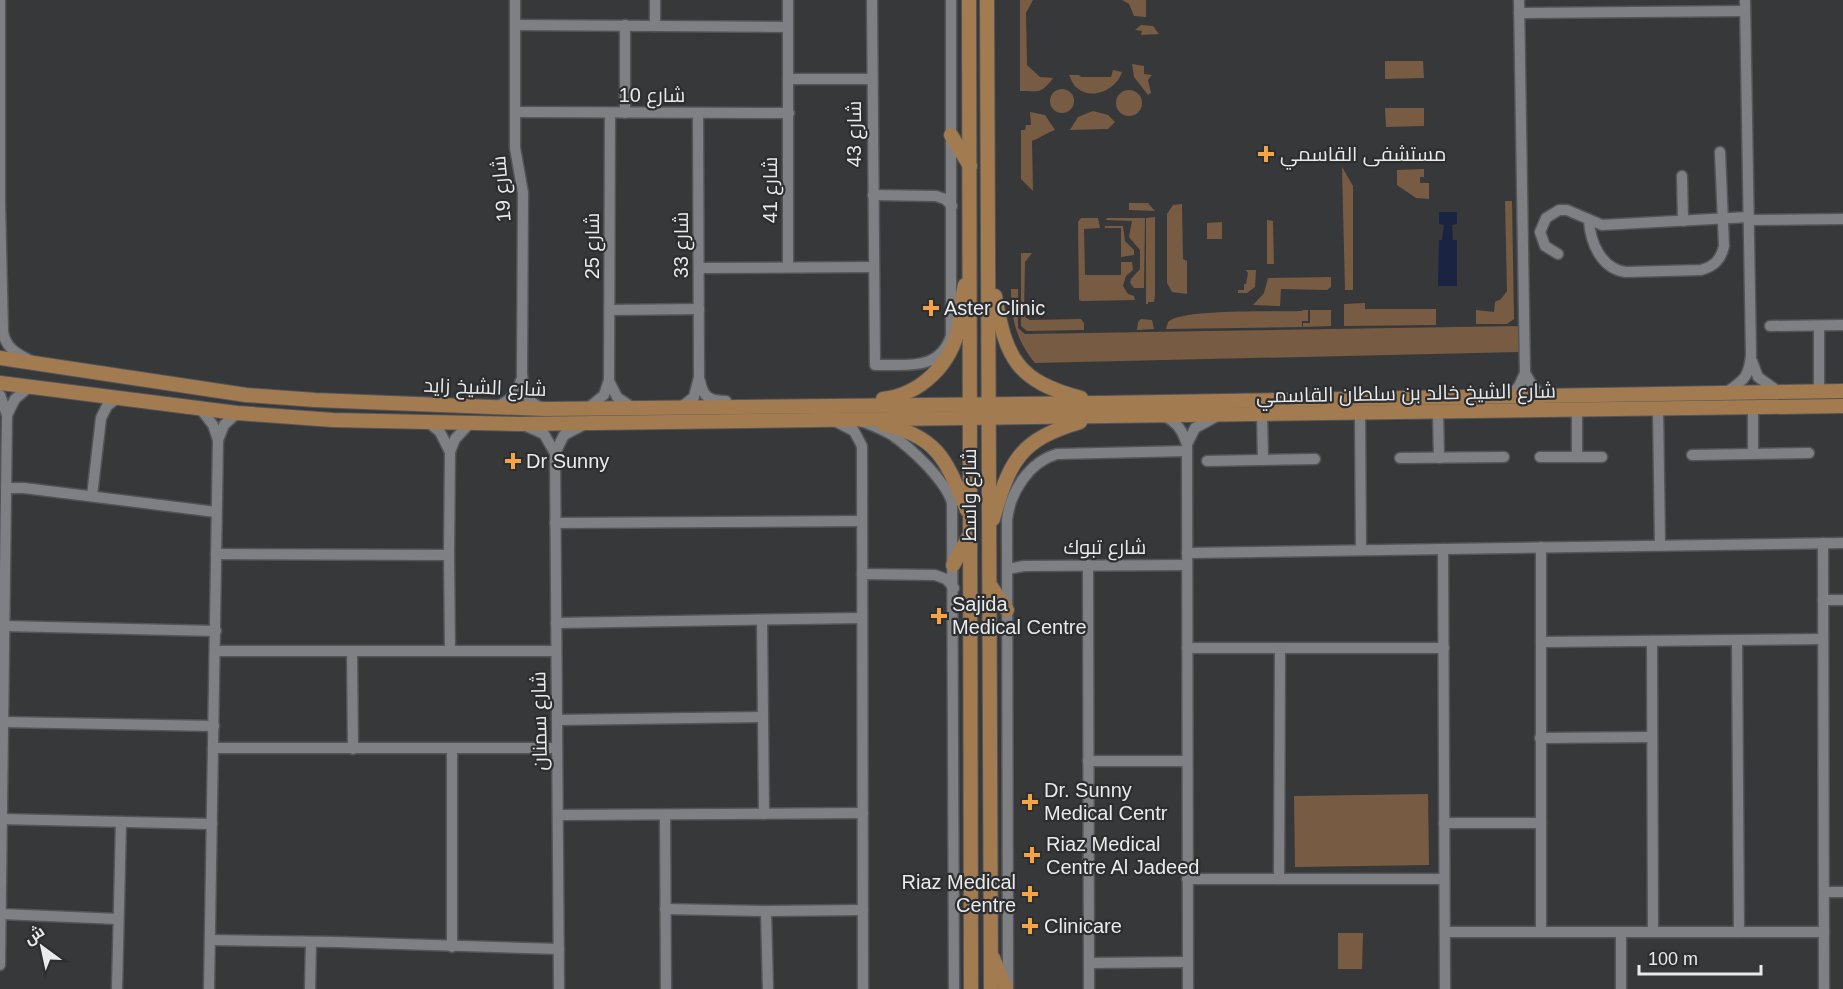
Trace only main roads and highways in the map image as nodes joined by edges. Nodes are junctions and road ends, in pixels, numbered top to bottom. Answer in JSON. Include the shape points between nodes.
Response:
{"nodes":[{"id":1,"x":969,"y":0,"type":"edge"},
{"id":2,"x":987,"y":0,"type":"edge"},
{"id":3,"x":951,"y":135,"type":"road end"},
{"id":4,"x":970,"y":166,"type":"junction"},
{"id":5,"x":971,"y":269,"type":"junction"},
{"id":6,"x":989,"y":277,"type":"junction"},
{"id":7,"x":0,"y":358,"type":"edge"},
{"id":8,"x":0,"y":383,"type":"edge"},
{"id":9,"x":1843,"y":391,"type":"edge"},
{"id":10,"x":1563,"y":396,"type":"junction"},
{"id":11,"x":989,"y":403,"type":"junction"},
{"id":12,"x":971,"y":404,"type":"junction"},
{"id":13,"x":846,"y":406,"type":"junction"},
{"id":14,"x":1843,"y":406,"type":"edge"},
{"id":15,"x":1098,"y":410,"type":"junction"},
{"id":16,"x":1529,"y":410,"type":"junction"},
{"id":17,"x":970,"y":419,"type":"junction"},
{"id":18,"x":989,"y":419,"type":"junction"},
{"id":19,"x":858,"y":420,"type":"junction"},
{"id":20,"x":970,"y":517,"type":"junction"},
{"id":21,"x":970,"y":534,"type":"junction"},
{"id":22,"x":989,"y":536,"type":"junction"},
{"id":23,"x":953,"y":565,"type":"road end"},
{"id":24,"x":989,"y":583,"type":"junction"},
{"id":25,"x":1007,"y":610,"type":"road end"},
{"id":26,"x":971,"y":915,"type":"junction"},
{"id":27,"x":991,"y":953,"type":"junction"},
{"id":28,"x":971,"y":989,"type":"edge"},
{"id":29,"x":983,"y":989,"type":"edge"},
{"id":30,"x":991,"y":989,"type":"edge"},
{"id":31,"x":1007,"y":989,"type":"edge"}],
"edges":[{"from":1,"to":4,"type":"main road","name":"شارع واسط"},
{"from":2,"to":6,"type":"main road","name":"شارع واسط"},
{"from":3,"to":4,"type":"main road"},
{"from":4,"to":5,"type":"main road","name":"شارع واسط"},
{"from":5,"to":12,"type":"main road","name":"شارع واسط"},
{"from":5,"to":13,"type":"main road","via":[[962,297],[960,324],[942,366],[920,386],[895,397]]},
{"from":6,"to":11,"type":"main road","name":"شارع واسط"},
{"from":6,"to":15,"type":"main road","via":[[1003,337],[1017,363],[1031,378]]},
{"from":7,"to":13,"type":"main road","name":"شارع الشيخ زايد","via":[[246,395],[315,400],[545,409]]},
{"from":8,"to":19,"type":"main road","name":"شارع الشيخ زايد","via":[[237,413],[333,420],[519,424]]},
{"from":9,"to":10,"type":"main road","name":"شارع الشيخ خالد بن سلطان القاسمي"},
{"from":10,"to":15,"type":"main road","name":"شارع الشيخ خالد بن سلطان القاسمي"},
{"from":10,"to":16,"type":"main road","via":[[1531,402]]},
{"from":11,"to":12,"type":"main road","name":"شارع الشيخ خالد بن سلطان القاسمي"},
{"from":11,"to":15,"type":"main road","name":"شارع الشيخ خالد بن سلطان القاسمي"},
{"from":11,"to":18,"type":"main road","name":"شارع واسط"},
{"from":12,"to":13,"type":"main road","name":"شارع الشيخ زايد"},
{"from":12,"to":17,"type":"main road","name":"شارع واسط"},
{"from":14,"to":16,"type":"main road","name":"شارع الشيخ خالد بن سلطان القاسمي"},
{"from":15,"to":16,"type":"main road","name":"شارع الشيخ خالد بن سلطان القاسمي","via":[[1216,416]]},
{"from":15,"to":18,"type":"main road","name":"شارع الشيخ خالد بن سلطان القاسمي"},
{"from":15,"to":22,"type":"main road","via":[[1051,431],[1018,457],[1004,482]]},
{"from":17,"to":18,"type":"main road","name":"شارع الشيخ خالد بن سلطان القاسمي"},
{"from":17,"to":19,"type":"main road","name":"شارع الشيخ زايد"},
{"from":17,"to":20,"type":"main road","name":"شارع واسط"},
{"from":18,"to":22,"type":"main road","name":"شارع واسط"},
{"from":19,"to":20,"type":"main road","via":[[906,430],[930,444],[951,473]]},
{"from":20,"to":21,"type":"main road","name":"شارع واسط"},
{"from":21,"to":23,"type":"main road"},
{"from":21,"to":26,"type":"main road","name":"شارع واسط"},
{"from":22,"to":24,"type":"main road","name":"شارع واسط"},
{"from":24,"to":25,"type":"main road"},
{"from":24,"to":27,"type":"main road","name":"شارع واسط"},
{"from":26,"to":28,"type":"main road","name":"شارع واسط"},
{"from":26,"to":29,"type":"main road","via":[[976,910],[981,914]]},
{"from":27,"to":30,"type":"main road","name":"شارع واسط"},
{"from":27,"to":31,"type":"main road"}]}
